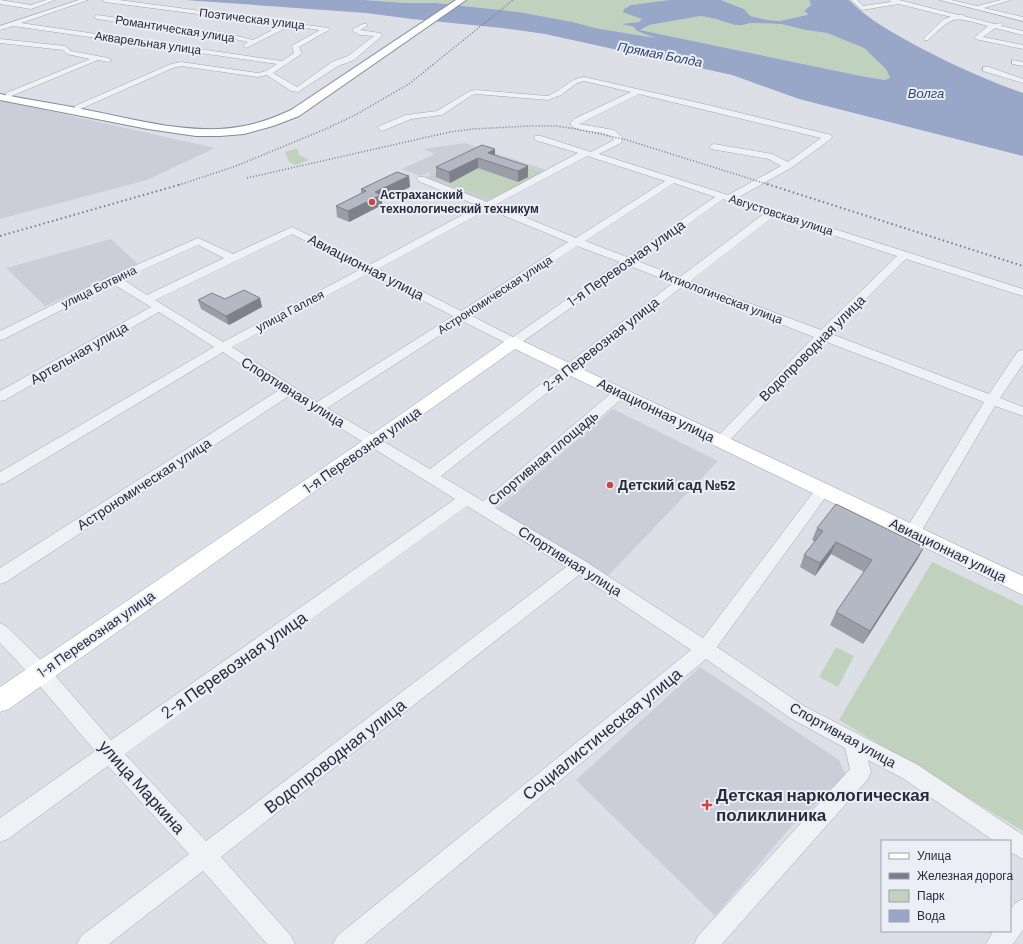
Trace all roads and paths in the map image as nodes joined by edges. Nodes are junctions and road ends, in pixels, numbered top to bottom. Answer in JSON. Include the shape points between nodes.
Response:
{"nodes":[{"id":1,"x":52,"y":0,"type":"edge"},
{"id":2,"x":86,"y":0,"type":"edge"},
{"id":3,"x":105,"y":0,"type":"edge"},
{"id":4,"x":456,"y":0,"type":"edge"},
{"id":5,"x":462,"y":0,"type":"edge"},
{"id":6,"x":854,"y":0,"type":"edge"},
{"id":7,"x":943,"y":0,"type":"edge"},
{"id":8,"x":976,"y":0,"type":"edge"},
{"id":9,"x":1008,"y":0,"type":"edge"},
{"id":10,"x":896,"y":1,"type":"edge"},
{"id":11,"x":0,"y":2,"type":"edge"},
{"id":12,"x":19,"y":5,"type":"junction"},
{"id":13,"x":150,"y":6,"type":"junction"},
{"id":14,"x":986,"y":8,"type":"junction"},
{"id":15,"x":6,"y":9,"type":"dead end"},
{"id":16,"x":137,"y":11,"type":"dead end"},
{"id":17,"x":130,"y":14,"type":"dead end"},
{"id":18,"x":213,"y":14,"type":"junction"},
{"id":19,"x":961,"y":16,"type":"junction"},
{"id":20,"x":97,"y":17,"type":"dead end"},
{"id":21,"x":116,"y":19,"type":"junction"},
{"id":22,"x":1021,"y":19,"type":"edge"},
{"id":23,"x":13,"y":24,"type":"junction"},
{"id":24,"x":289,"y":24,"type":"junction"},
{"id":25,"x":365,"y":24,"type":"dead end"},
{"id":26,"x":102,"y":25,"type":"dead end"},
{"id":27,"x":993,"y":26,"type":"junction"},
{"id":28,"x":0,"y":28,"type":"edge"},
{"id":29,"x":95,"y":28,"type":"dead end"},
{"id":30,"x":180,"y":28,"type":"junction"},
{"id":31,"x":1023,"y":33,"type":"edge"},
{"id":32,"x":80,"y":34,"type":"junction"},
{"id":33,"x":166,"y":34,"type":"dead end"},
{"id":34,"x":159,"y":37,"type":"dead end"},
{"id":35,"x":400,"y":39,"type":"junction"},
{"id":36,"x":926,"y":39,"type":"dead end"},
{"id":37,"x":0,"y":41,"type":"edge"},
{"id":38,"x":254,"y":42,"type":"junction"},
{"id":39,"x":21,"y":43,"type":"junction"},
{"id":40,"x":145,"y":43,"type":"junction"},
{"id":41,"x":1023,"y":47,"type":"edge"},
{"id":42,"x":7,"y":49,"type":"dead end"},
{"id":43,"x":229,"y":55,"type":"junction"},
{"id":44,"x":98,"y":58,"type":"junction"},
{"id":45,"x":108,"y":60,"type":"dead end"},
{"id":46,"x":1015,"y":62,"type":"dead end"},
{"id":47,"x":282,"y":63,"type":"junction"},
{"id":48,"x":1023,"y":64,"type":"edge"},
{"id":49,"x":986,"y":69,"type":"dead end"},
{"id":50,"x":268,"y":73,"type":"junction"},
{"id":51,"x":1023,"y":81,"type":"edge"},
{"id":52,"x":638,"y":91,"type":"junction"},
{"id":53,"x":3,"y":95,"type":"edge"},
{"id":54,"x":78,"y":108,"type":"junction"},
{"id":55,"x":382,"y":128,"type":"dead end"},
{"id":56,"x":538,"y":138,"type":"dead end"},
{"id":57,"x":714,"y":147,"type":"dead end"},
{"id":58,"x":588,"y":154,"type":"junction"},
{"id":59,"x":788,"y":166,"type":"junction"},
{"id":60,"x":421,"y":179,"type":"dead end"},
{"id":61,"x":673,"y":180,"type":"junction"},
{"id":62,"x":725,"y":197,"type":"junction"},
{"id":63,"x":488,"y":205,"type":"junction"},
{"id":64,"x":772,"y":212,"type":"junction"},
{"id":65,"x":292,"y":230,"type":"joint"},
{"id":66,"x":577,"y":242,"type":"junction"},
{"id":67,"x":904,"y":255,"type":"junction"},
{"id":68,"x":232,"y":258,"type":"junction"},
{"id":69,"x":628,"y":262,"type":"junction"},
{"id":70,"x":369,"y":268,"type":"junction"},
{"id":71,"x":113,"y":279,"type":"junction"},
{"id":72,"x":682,"y":282,"type":"junction"},
{"id":73,"x":1023,"y":293,"type":"edge"},
{"id":74,"x":152,"y":304,"type":"junction"},
{"id":75,"x":463,"y":316,"type":"junction"},
{"id":76,"x":0,"y":336,"type":"edge"},
{"id":77,"x":822,"y":336,"type":"junction"},
{"id":78,"x":514,"y":342,"type":"junction"},
{"id":79,"x":223,"y":347,"type":"junction"},
{"id":80,"x":1023,"y":354,"type":"edge"},
{"id":81,"x":570,"y":368,"type":"junction"},
{"id":82,"x":288,"y":390,"type":"junction"},
{"id":83,"x":620,"y":393,"type":"junction"},
{"id":84,"x":0,"y":397,"type":"edge"},
{"id":85,"x":992,"y":400,"type":"junction"},
{"id":86,"x":317,"y":408,"type":"junction"},
{"id":87,"x":1023,"y":412,"type":"edge"},
{"id":88,"x":721,"y":441,"type":"junction"},
{"id":89,"x":373,"y":442,"type":"junction"},
{"id":90,"x":431,"y":476,"type":"junction"},
{"id":91,"x":0,"y":479,"type":"edge"},
{"id":92,"x":823,"y":490,"type":"junction"},
{"id":93,"x":468,"y":498,"type":"junction"},
{"id":94,"x":484,"y":508,"type":"junction"},
{"id":95,"x":912,"y":533,"type":"junction"},
{"id":96,"x":579,"y":566,"type":"junction"},
{"id":97,"x":0,"y":577,"type":"edge"},
{"id":98,"x":1023,"y":586,"type":"edge"},
{"id":99,"x":0,"y":631,"type":"edge"},
{"id":100,"x":705,"y":649,"type":"junction"},
{"id":101,"x":40,"y":672,"type":"junction"},
{"id":102,"x":0,"y":701,"type":"edge"},
{"id":103,"x":854,"y":744,"type":"junction"},
{"id":104,"x":110,"y":753,"type":"junction"},
{"id":105,"x":0,"y":831,"type":"edge"},
{"id":106,"x":1023,"y":848,"type":"edge"},
{"id":107,"x":205,"y":856,"type":"junction"},
{"id":108,"x":1023,"y":911,"type":"edge"},
{"id":109,"x":1011,"y":927,"type":"edge"},
{"id":110,"x":1007,"y":932,"type":"edge"},
{"id":111,"x":89,"y":944,"type":"edge"},
{"id":112,"x":283,"y":944,"type":"edge"},
{"id":113,"x":345,"y":944,"type":"edge"},
{"id":114,"x":706,"y":944,"type":"edge"},
{"id":115,"x":998,"y":944,"type":"edge"}],
"edges":[{"from":1,"to":12,"type":"street","via":[[31,7]]},
{"from":2,"to":23,"type":"street"},
{"from":3,"to":13,"type":"street","name":"Поэтическая улица"},
{"from":4,"to":35,"type":"highway"},
{"from":5,"to":35,"type":"highway"},
{"from":6,"to":10,"type":"street","via":[[862,8]]},
{"from":7,"to":14,"type":"street","via":[[975,8]]},
{"from":8,"to":14,"type":"street"},
{"from":9,"to":14,"type":"street"},
{"from":10,"to":19,"type":"street"},
{"from":11,"to":12,"type":"street"},
{"from":12,"to":15,"type":"street"},
{"from":13,"to":16,"type":"street"},
{"from":13,"to":18,"type":"street","name":"Поэтическая улица"},
{"from":14,"to":19,"type":"street"},
{"from":14,"to":22,"type":"street"},
{"from":17,"to":21,"type":"street"},
{"from":18,"to":24,"type":"street","name":"Поэтическая улица"},
{"from":18,"to":30,"type":"street"},
{"from":19,"to":27,"type":"street"},
{"from":19,"to":36,"type":"street","via":[[946,20]]},
{"from":20,"to":21,"type":"street","name":"Романтическая улица"},
{"from":21,"to":26,"type":"street"},
{"from":21,"to":30,"type":"street","name":"Романтическая улица"},
{"from":22,"to":27,"type":"street"},
{"from":23,"to":28,"type":"street"},
{"from":23,"to":32,"type":"street","name":"Акварельная улица"},
{"from":24,"to":38,"type":"street"},
{"from":24,"to":47,"type":"street","name":"Поэтическая улица","via":[[327,29],[295,46],[298,54]]},
{"from":25,"to":50,"type":"street","via":[[355,30],[380,35],[350,58],[335,64],[298,90]]},
{"from":27,"to":31,"type":"street"},
{"from":27,"to":41,"type":"street","via":[[977,38]]},
{"from":29,"to":32,"type":"street"},
{"from":30,"to":33,"type":"street"},
{"from":30,"to":38,"type":"street","name":"Романтическая улица"},
{"from":32,"to":40,"type":"street","name":"Акварельная улица"},
{"from":34,"to":40,"type":"street"},
{"from":35,"to":53,"type":"highway","via":[[295,113],[240,131],[218,134],[176,132]]},
{"from":35,"to":54,"type":"highway","via":[[290,112],[257,124],[221,130],[188,129]]},
{"from":37,"to":39,"type":"street"},
{"from":38,"to":43,"type":"street"},
{"from":39,"to":42,"type":"street"},
{"from":39,"to":44,"type":"street","via":[[65,48],[69,53]]},
{"from":40,"to":43,"type":"street","name":"Акварельная улица"},
{"from":43,"to":47,"type":"street","name":"Акварельная улица"},
{"from":44,"to":45,"type":"street"},
{"from":44,"to":53,"type":"street"},
{"from":46,"to":48,"type":"street"},
{"from":47,"to":50,"type":"street"},
{"from":49,"to":51,"type":"street"},
{"from":50,"to":54,"type":"street","via":[[258,75],[182,64],[171,66]]},
{"from":52,"to":55,"type":"street","via":[[578,79],[555,97],[548,98],[476,92],[470,93],[439,113],[409,117]]},
{"from":52,"to":58,"type":"street","name":"улица Галлея","via":[[574,124],[578,127],[611,132],[619,138],[618,141]]},
{"from":52,"to":59,"type":"street","name":"1-я Перевозная улица","via":[[828,137]]},
{"from":53,"to":54,"type":"highway"},
{"from":56,"to":58,"type":"street","name":"Августовская улица"},
{"from":57,"to":59,"type":"street","via":[[772,157]]},
{"from":58,"to":61,"type":"street","name":"Августовская улица"},
{"from":58,"to":63,"type":"street","name":"улица Галлея"},
{"from":59,"to":62,"type":"street","name":"1-я Перевозная улица"},
{"from":60,"to":63,"type":"street","name":"Ихтиологическая улица"},
{"from":61,"to":62,"type":"street","name":"Августовская улица"},
{"from":61,"to":66,"type":"street","name":"Астрономическая улица"},
{"from":62,"to":64,"type":"street","name":"Августовская улица"},
{"from":62,"to":69,"type":"street","name":"1-я Перевозная улица"},
{"from":63,"to":66,"type":"street","name":"Ихтиологическая улица"},
{"from":63,"to":70,"type":"street","name":"улица Галлея"},
{"from":64,"to":67,"type":"street","name":"Августовская улица"},
{"from":64,"to":72,"type":"street","name":"2-я Перевозная улица"},
{"from":65,"to":68,"type":"street","name":"Артельная улица"},
{"from":65,"to":70,"type":"street","name":"Авиационная улица"},
{"from":66,"to":69,"type":"street","name":"Ихтиологическая улица"},
{"from":66,"to":75,"type":"street","name":"Астрономическая улица"},
{"from":67,"to":73,"type":"street","name":"Августовская улица"},
{"from":67,"to":77,"type":"street","name":"Водопроводная улица"},
{"from":68,"to":71,"type":"street","name":"улица Ботвина","via":[[198,241]]},
{"from":68,"to":74,"type":"street","name":"Артельная улица"},
{"from":69,"to":72,"type":"street","name":"Ихтиологическая улица"},
{"from":69,"to":78,"type":"street","name":"1-я Перевозная улица"},
{"from":70,"to":75,"type":"street","name":"Авиационная улица"},
{"from":70,"to":79,"type":"street","name":"улица Галлея"},
{"from":71,"to":74,"type":"street","name":"Спортивная улица"},
{"from":71,"to":76,"type":"street","name":"улица Ботвина"},
{"from":72,"to":77,"type":"street","name":"Ихтиологическая улица"},
{"from":72,"to":81,"type":"street","name":"2-я Перевозная улица"},
{"from":74,"to":79,"type":"street","name":"Спортивная улица"},
{"from":74,"to":84,"type":"street","name":"Артельная улица"},
{"from":75,"to":78,"type":"street","name":"Авиационная улица"},
{"from":75,"to":86,"type":"street","name":"Астрономическая улица"},
{"from":77,"to":85,"type":"street","name":"Ихтиологическая улица"},
{"from":77,"to":88,"type":"street","name":"Водопроводная улица"},
{"from":78,"to":81,"type":"main road","name":"Авиационная улица"},
{"from":78,"to":89,"type":"main road","name":"1-я Перевозная улица"},
{"from":79,"to":82,"type":"street","name":"Спортивная улица"},
{"from":79,"to":91,"type":"street","name":"улица Галлея"},
{"from":80,"to":85,"type":"street"},
{"from":81,"to":83,"type":"main road","name":"Авиационная улица"},
{"from":81,"to":90,"type":"street","name":"2-я Перевозная улица"},
{"from":82,"to":86,"type":"street","name":"Спортивная улица"},
{"from":82,"to":97,"type":"street","name":"Астрономическая улица"},
{"from":83,"to":88,"type":"main road","name":"Авиационная улица"},
{"from":83,"to":94,"type":"street","name":"Спортивная площадь"},
{"from":85,"to":87,"type":"street","name":"Ихтиологическая улица"},
{"from":85,"to":95,"type":"street"},
{"from":86,"to":89,"type":"street","name":"Спортивная улица"},
{"from":88,"to":92,"type":"main road","name":"Авиационная улица"},
{"from":89,"to":90,"type":"street","name":"Спортивная улица"},
{"from":89,"to":101,"type":"main road","name":"1-я Перевозная улица"},
{"from":90,"to":93,"type":"street","name":"Спортивная улица"},
{"from":92,"to":95,"type":"main road","name":"Авиационная улица"},
{"from":92,"to":100,"type":"street","name":"Социалистическая улица"},
{"from":93,"to":94,"type":"street","name":"Спортивная улица"},
{"from":93,"to":104,"type":"street","name":"2-я Перевозная улица"},
{"from":94,"to":96,"type":"street","name":"Спортивная улица"},
{"from":95,"to":98,"type":"main road","name":"Авиационная улица"},
{"from":96,"to":100,"type":"street","name":"Спортивная улица"},
{"from":96,"to":107,"type":"street","name":"Водопроводная улица"},
{"from":99,"to":101,"type":"street","name":"улица Маркина"},
{"from":100,"to":103,"type":"street","name":"Спортивная улица","via":[[797,712]]},
{"from":100,"to":113,"type":"street","name":"Социалистическая улица"},
{"from":101,"to":102,"type":"main road","name":"1-я Перевозная улица"},
{"from":101,"to":104,"type":"street","name":"улица Маркина"},
{"from":103,"to":106,"type":"street","name":"Спортивная улица","via":[[911,772]]},
{"from":103,"to":114,"type":"street","via":[[861,772]]},
{"from":104,"to":105,"type":"street","name":"2-я Перевозная улица"},
{"from":104,"to":107,"type":"street","name":"улица Маркина"},
{"from":107,"to":111,"type":"street","name":"Водопроводная улица"},
{"from":107,"to":112,"type":"street","name":"улица Маркина"},
{"from":108,"to":109,"type":"street"},
{"from":110,"to":115,"type":"street"}]}
